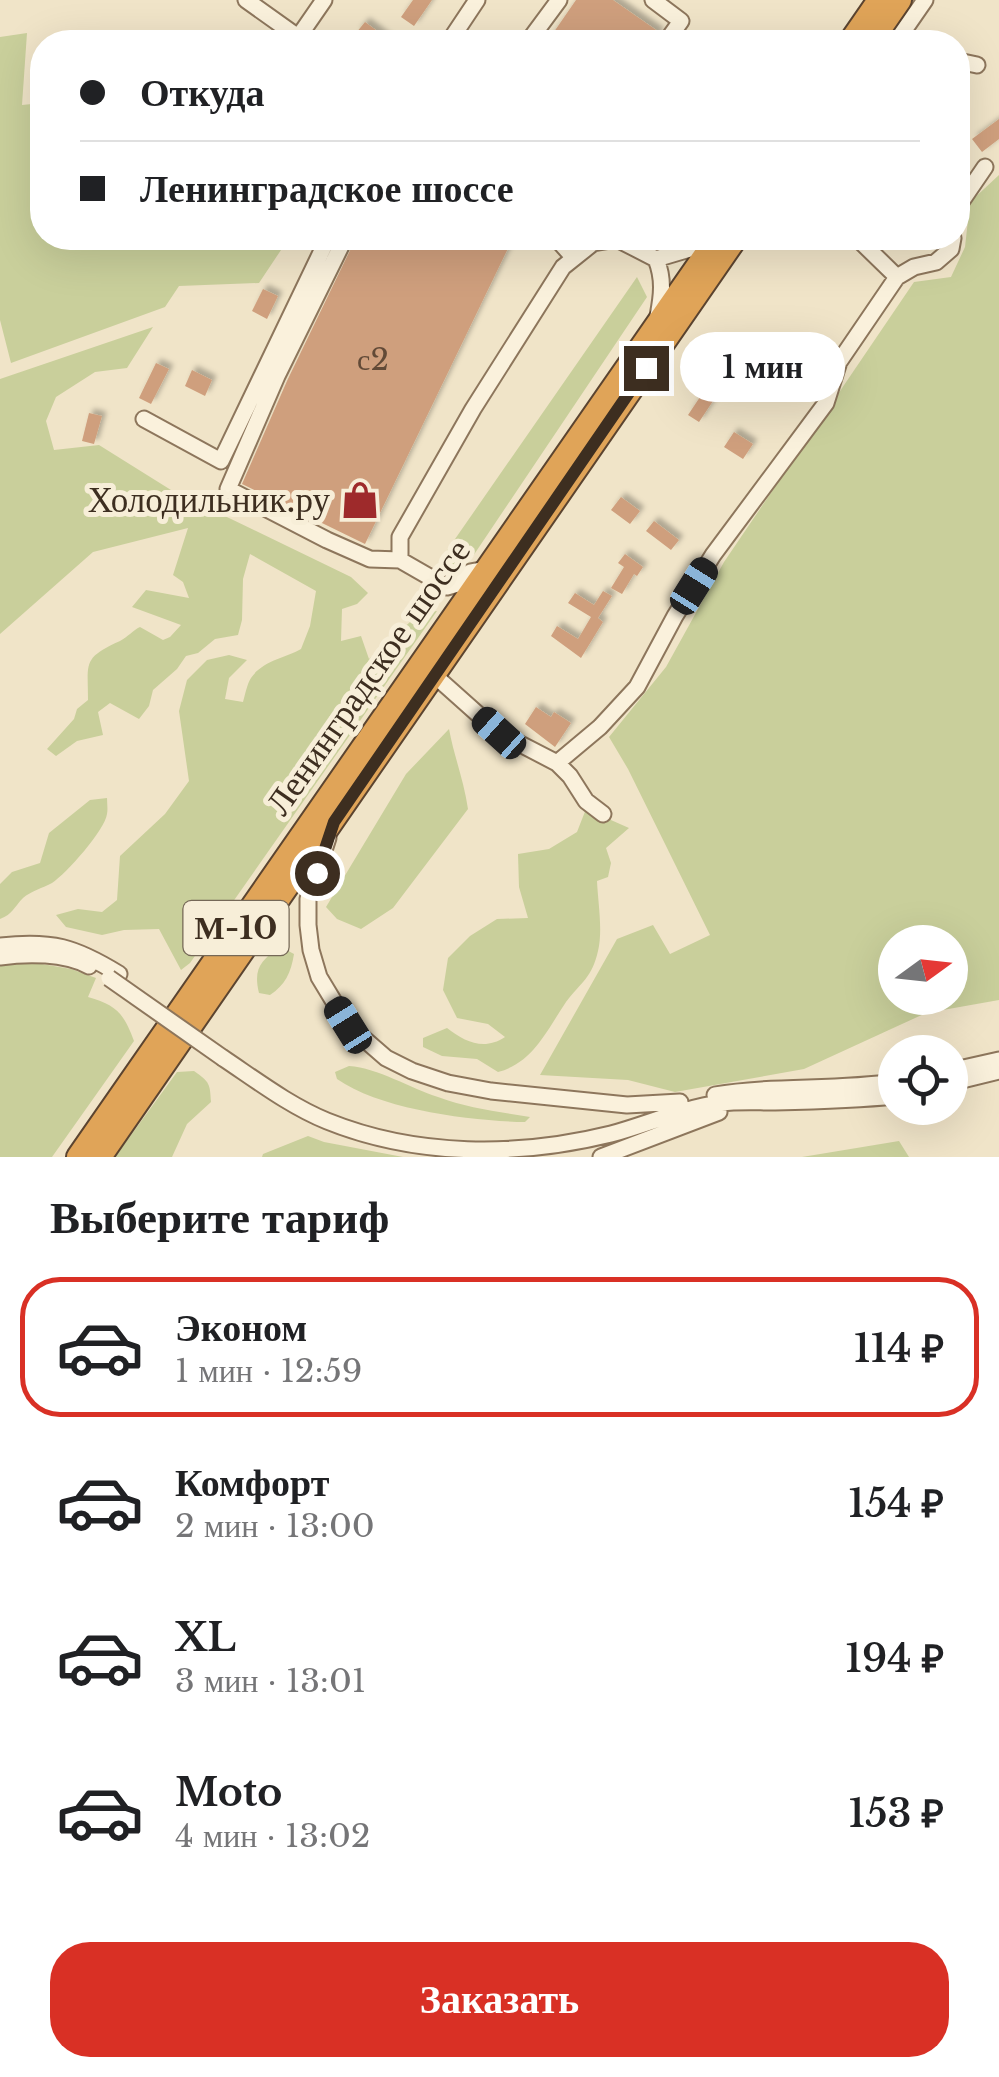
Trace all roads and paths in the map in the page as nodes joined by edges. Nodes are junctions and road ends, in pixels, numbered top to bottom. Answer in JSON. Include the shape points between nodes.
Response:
{"nodes":[{"id":1,"x":246,"y":0,"type":"edge"},
{"id":2,"x":324,"y":0,"type":"edge"},
{"id":3,"x":477,"y":0,"type":"edge"},
{"id":4,"x":559,"y":0,"type":"edge"},
{"id":5,"x":654,"y":0,"type":"edge"},
{"id":6,"x":879,"y":0,"type":"edge"},
{"id":7,"x":900,"y":0,"type":"edge"},
{"id":8,"x":925,"y":0,"type":"edge"},
{"id":9,"x":285,"y":30,"type":"edge"},
{"id":10,"x":306,"y":30,"type":"edge"},
{"id":11,"x":457,"y":30,"type":"edge"},
{"id":12,"x":537,"y":30,"type":"edge"},
{"id":13,"x":675,"y":30,"type":"edge"},
{"id":14,"x":858,"y":30,"type":"edge"},
{"id":15,"x":891,"y":30,"type":"edge"},
{"id":16,"x":896,"y":30,"type":"edge"},
{"id":17,"x":970,"y":64,"type":"edge"},
{"id":18,"x":977,"y":65,"type":"dead end"},
{"id":19,"x":985,"y":167,"type":"dead end"},
{"id":20,"x":970,"y":190,"type":"edge"},
{"id":21,"x":322,"y":250,"type":"edge"},
{"id":22,"x":339,"y":250,"type":"edge"},
{"id":23,"x":567,"y":250,"type":"edge"},
{"id":24,"x":584,"y":250,"type":"edge"},
{"id":25,"x":648,"y":250,"type":"edge"},
{"id":26,"x":686,"y":250,"type":"edge"},
{"id":27,"x":708,"y":250,"type":"edge"},
{"id":28,"x":728,"y":250,"type":"edge"},
{"id":29,"x":869,"y":250,"type":"edge"},
{"id":30,"x":950,"y":250,"type":"edge"},
{"id":31,"x":574,"y":258,"type":"junction"},
{"id":32,"x":656,"y":259,"type":"junction"},
{"id":33,"x":897,"y":278,"type":"junction"},
{"id":34,"x":656,"y":325,"type":"junction"},
{"id":35,"x":144,"y":418,"type":"dead end"},
{"id":36,"x":400,"y":560,"type":"junction"},
{"id":37,"x":486,"y":568,"type":"junction"},
{"id":38,"x":434,"y":675,"type":"junction"},
{"id":39,"x":556,"y":763,"type":"junction"},
{"id":40,"x":604,"y":814,"type":"dead end"},
{"id":41,"x":334,"y":822,"type":"junction"},
{"id":42,"x":0,"y":946,"type":"edge"},
{"id":43,"x":0,"y":957,"type":"edge"},
{"id":44,"x":114,"y":976,"type":"junction"},
{"id":45,"x":225,"y":1055,"type":"junction"},
{"id":46,"x":999,"y":1060,"type":"edge"},
{"id":47,"x":968,"y":1067,"type":"edge"},
{"id":48,"x":999,"y":1071,"type":"edge"},
{"id":49,"x":968,"y":1079,"type":"edge"},
{"id":50,"x":878,"y":1084,"type":"edge"},
{"id":51,"x":878,"y":1098,"type":"edge"},
{"id":52,"x":680,"y":1102,"type":"junction"},
{"id":53,"x":757,"y":1102,"type":"junction"},
{"id":54,"x":78,"y":1157,"type":"edge"},
{"id":55,"x":100,"y":1157,"type":"edge"},
{"id":56,"x":602,"y":1157,"type":"edge"}],
"edges":[{"from":1,"to":9,"type":"street"},
{"from":2,"to":10,"type":"street"},
{"from":3,"to":11,"type":"street"},
{"from":4,"to":12,"type":"street"},
{"from":5,"to":13,"type":"street","via":[[681,21]]},
{"from":6,"to":14,"type":"highway"},
{"from":7,"to":15,"type":"highway"},
{"from":8,"to":16,"type":"street"},
{"from":17,"to":18,"type":"street"},
{"from":19,"to":20,"type":"street"},
{"from":21,"to":35,"type":"street","via":[[222,462]]},
{"from":22,"to":36,"type":"street","via":[[228,489],[370,559]]},
{"from":23,"to":31,"type":"street"},
{"from":24,"to":31,"type":"street"},
{"from":25,"to":32,"type":"street"},
{"from":26,"to":32,"type":"street"},
{"from":27,"to":34,"type":"highway","name":"Ленинградское шоссе","number":"М-10"},
{"from":28,"to":38,"type":"highway","name":"Ленинградское шоссе","number":"М-10"},
{"from":29,"to":33,"type":"street"},
{"from":30,"to":33,"type":"street"},
{"from":31,"to":36,"type":"street","via":[[455,441],[400,537]]},
{"from":32,"to":34,"type":"street","via":[[662,292]]},
{"from":33,"to":39,"type":"street","via":[[839,362],[826,403],[713,555],[637,687]]},
{"from":34,"to":37,"type":"highway","name":"Ленинградское шоссе","number":"М-10"},
{"from":36,"to":37,"type":"street","via":[[448,587]]},
{"from":37,"to":54,"type":"highway","name":"Ленинградское шоссе","number":"М-10"},
{"from":38,"to":39,"type":"street","via":[[499,733]]},
{"from":38,"to":41,"type":"highway","name":"Ленинградское шоссе","number":"М-10"},
{"from":39,"to":40,"type":"street"},
{"from":41,"to":52,"type":"street","via":[[308,899],[310,938],[319,977],[366,1043],[448,1083],[627,1105]]},
{"from":41,"to":55,"type":"highway","name":"Ленинградское шоссе","number":"М-10"},
{"from":42,"to":44,"type":"street","via":[[70,948]]},
{"from":43,"to":44,"type":"street","via":[[57,958]]},
{"from":44,"to":45,"type":"street"},
{"from":45,"to":52,"type":"street","via":[[320,1108],[453,1140],[533,1138],[622,1123]]},
{"from":45,"to":53,"type":"street","via":[[327,1121],[448,1148],[535,1148],[722,1103]]},
{"from":46,"to":47,"type":"street"},
{"from":48,"to":49,"type":"street"},
{"from":50,"to":52,"type":"street","via":[[744,1090]]},
{"from":51,"to":53,"type":"street"},
{"from":53,"to":56,"type":"street"}]}
